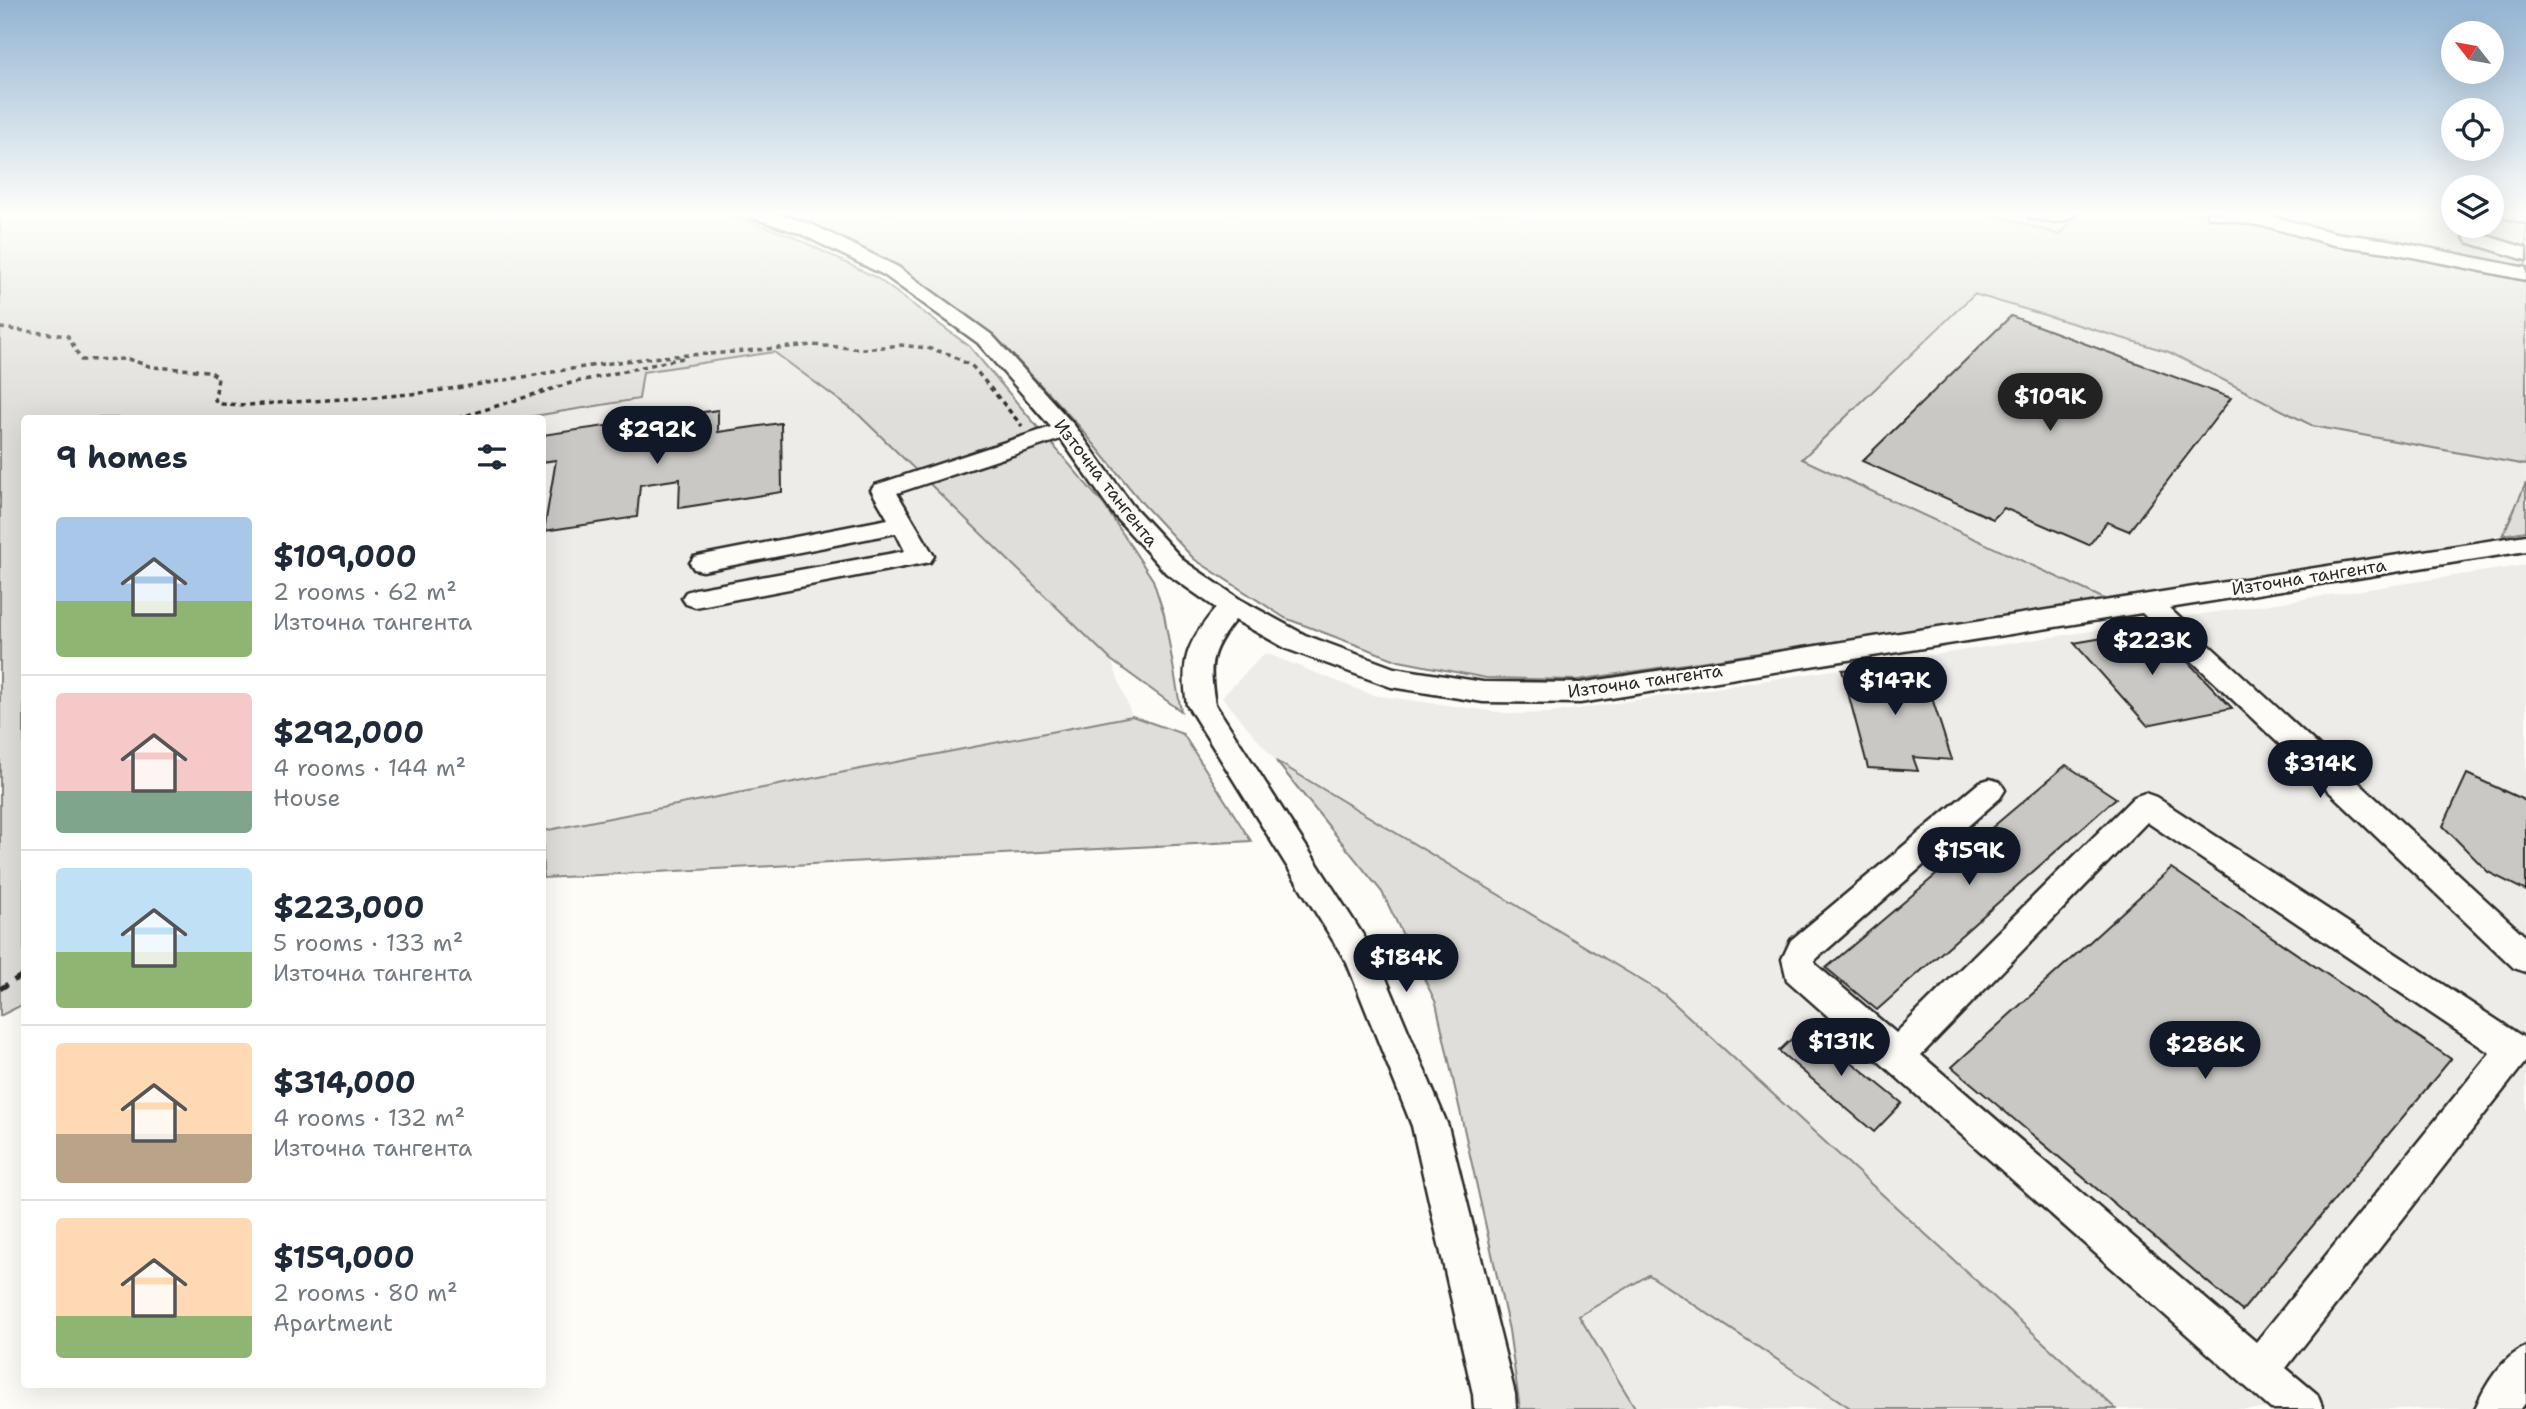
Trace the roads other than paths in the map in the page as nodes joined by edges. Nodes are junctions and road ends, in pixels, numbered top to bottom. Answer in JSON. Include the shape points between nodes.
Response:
{"nodes":[{"id":1,"x":902,"y":279,"type":"edge"},
{"id":2,"x":1066,"y":430,"type":"junction"},
{"id":3,"x":903,"y":524,"type":"junction"},
{"id":4,"x":2526,"y":543,"type":"edge"},
{"id":5,"x":703,"y":563,"type":"dead end"},
{"id":6,"x":695,"y":598,"type":"dead end"},
{"id":7,"x":2148,"y":604,"type":"junction"},
{"id":8,"x":1232,"y":606,"type":"junction"},
{"id":9,"x":1990,"y":790,"type":"dead end"},
{"id":10,"x":2526,"y":958,"type":"edge"},
{"id":11,"x":1898,"y":1055,"type":"junction"},
{"id":12,"x":2526,"y":1367,"type":"edge"},
{"id":13,"x":2258,"y":1371,"type":"junction"},
{"id":14,"x":1495,"y":1409,"type":"edge"},
{"id":15,"x":2302,"y":1409,"type":"edge"},
{"id":16,"x":2496,"y":1409,"type":"edge"}],
"edges":[{"from":1,"to":2,"type":"street","name":"Източна тангента","via":[[985,340]]},
{"from":2,"to":3,"type":"street","via":[[883,490]]},
{"from":2,"to":8,"type":"street","name":"Източна тангента","via":[[1123,510],[1175,567]]},
{"from":3,"to":5,"type":"street"},
{"from":3,"to":6,"type":"street","via":[[921,556]]},
{"from":4,"to":7,"type":"street","name":"Източна тангента"},
{"from":7,"to":8,"type":"street","name":"Източна тангента","via":[[1580,693],[1483,692],[1391,677],[1296,642]]},
{"from":7,"to":10,"type":"street"},
{"from":8,"to":14,"type":"street","via":[[1202,642],[1195,670],[1201,705],[1361,957],[1430,1126]]},
{"from":9,"to":11,"type":"street","via":[[1803,950],[1798,960],[1800,970]]},
{"from":11,"to":13,"type":"street"},
{"from":11,"to":13,"type":"street","via":[[2145,805],[2514,1050]]},
{"from":12,"to":16,"type":"street"},
{"from":13,"to":15,"type":"street"}]}
